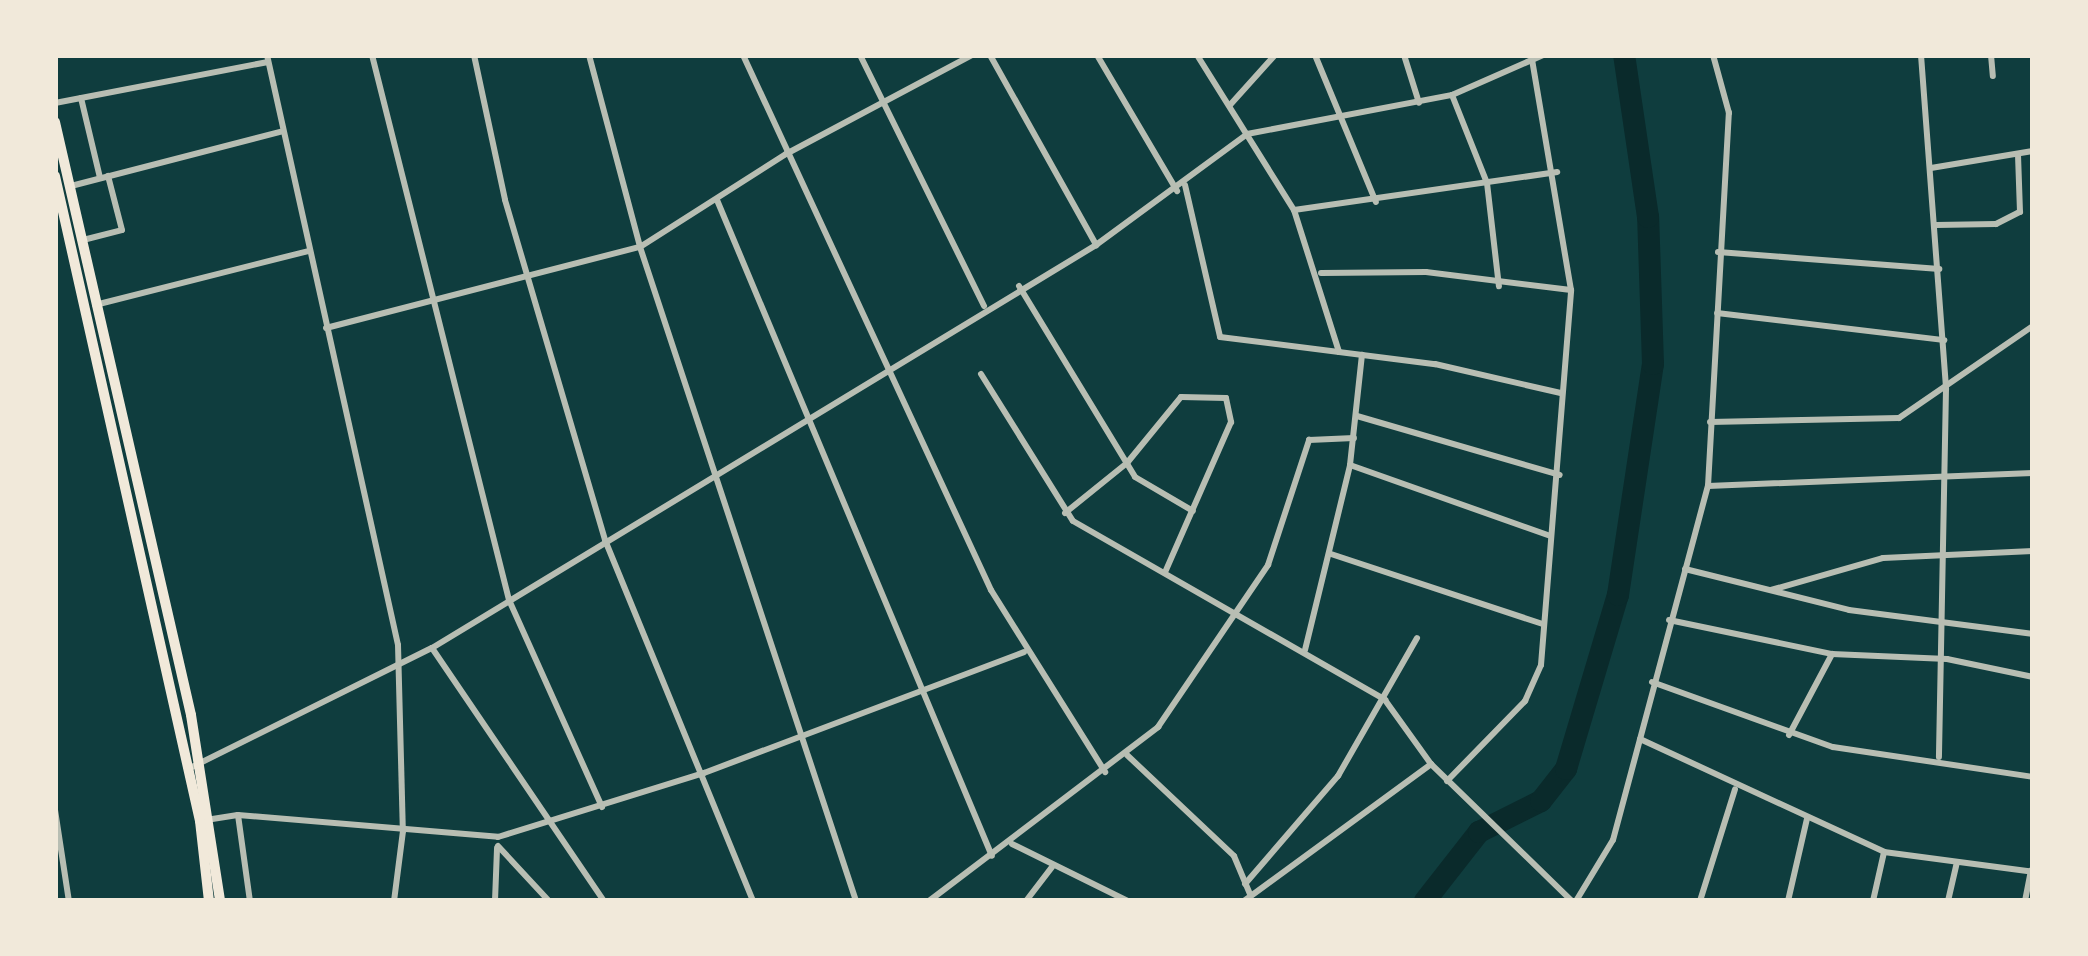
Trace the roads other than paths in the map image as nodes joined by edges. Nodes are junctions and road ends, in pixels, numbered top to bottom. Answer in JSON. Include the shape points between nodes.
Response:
{"nodes":[{"id":1,"x":372,"y":55,"type":"edge"},
{"id":2,"x":474,"y":55,"type":"edge"},
{"id":3,"x":589,"y":55,"type":"edge"},
{"id":4,"x":743,"y":55,"type":"edge"},
{"id":5,"x":860,"y":55,"type":"edge"},
{"id":6,"x":972,"y":55,"type":"edge"},
{"id":7,"x":990,"y":55,"type":"edge"},
{"id":8,"x":1097,"y":55,"type":"edge"},
{"id":9,"x":1197,"y":55,"type":"edge"},
{"id":10,"x":1275,"y":55,"type":"edge"},
{"id":11,"x":1315,"y":55,"type":"edge"},
{"id":12,"x":1404,"y":55,"type":"edge"},
{"id":13,"x":1543,"y":55,"type":"edge"},
{"id":14,"x":1713,"y":55,"type":"edge"},
{"id":15,"x":1922,"y":55,"type":"edge"},
{"id":16,"x":1991,"y":55,"type":"edge"},
{"id":17,"x":268,"y":58,"type":"edge"},
{"id":18,"x":1532,"y":60,"type":"junction"},
{"id":19,"x":1993,"y":76,"type":"dead end"},
{"id":20,"x":1452,"y":94,"type":"junction"},
{"id":21,"x":81,"y":98,"type":"junction"},
{"id":22,"x":55,"y":103,"type":"edge"},
{"id":23,"x":1419,"y":103,"type":"junction"},
{"id":24,"x":884,"y":104,"type":"junction"},
{"id":25,"x":1230,"y":106,"type":"junction"},
{"id":26,"x":1348,"y":120,"type":"junction"},
{"id":27,"x":55,"y":122,"type":"edge"},
{"id":28,"x":283,"y":131,"type":"junction"},
{"id":29,"x":1247,"y":134,"type":"junction"},
{"id":30,"x":2033,"y":152,"type":"edge"},
{"id":31,"x":786,"y":154,"type":"junction"},
{"id":32,"x":2018,"y":154,"type":"junction"},
{"id":33,"x":1931,"y":168,"type":"junction"},
{"id":34,"x":1557,"y":172,"type":"junction"},
{"id":35,"x":55,"y":176,"type":"edge"},
{"id":36,"x":104,"y":177,"type":"junction"},
{"id":37,"x":1487,"y":183,"type":"junction"},
{"id":38,"x":70,"y":186,"type":"junction"},
{"id":39,"x":1181,"y":188,"type":"junction"},
{"id":40,"x":717,"y":200,"type":"junction"},
{"id":41,"x":1376,"y":202,"type":"junction"},
{"id":42,"x":1294,"y":210,"type":"junction"},
{"id":43,"x":1936,"y":224,"type":"junction"},
{"id":44,"x":82,"y":241,"type":"junction"},
{"id":45,"x":1096,"y":245,"type":"junction"},
{"id":46,"x":640,"y":246,"type":"junction"},
{"id":47,"x":309,"y":250,"type":"junction"},
{"id":48,"x":1718,"y":252,"type":"junction"},
{"id":49,"x":1940,"y":270,"type":"junction"},
{"id":50,"x":1321,"y":273,"type":"junction"},
{"id":51,"x":526,"y":277,"type":"junction"},
{"id":52,"x":1019,"y":286,"type":"junction"},
{"id":53,"x":1499,"y":286,"type":"junction"},
{"id":54,"x":1571,"y":290,"type":"junction"},
{"id":55,"x":429,"y":300,"type":"junction"},
{"id":56,"x":97,"y":304,"type":"junction"},
{"id":57,"x":984,"y":306,"type":"junction"},
{"id":58,"x":84,"y":308,"type":"junction"},
{"id":59,"x":1717,"y":312,"type":"junction"},
{"id":60,"x":2033,"y":326,"type":"edge"},
{"id":61,"x":326,"y":328,"type":"junction"},
{"id":62,"x":1944,"y":340,"type":"junction"},
{"id":63,"x":1339,"y":352,"type":"junction"},
{"id":64,"x":1362,"y":354,"type":"junction"},
{"id":65,"x":886,"y":366,"type":"junction"},
{"id":66,"x":981,"y":374,"type":"dead end"},
{"id":67,"x":1946,"y":389,"type":"junction"},
{"id":68,"x":1560,"y":393,"type":"junction"},
{"id":69,"x":1357,"y":416,"type":"junction"},
{"id":70,"x":810,"y":418,"type":"junction"},
{"id":71,"x":1710,"y":422,"type":"junction"},
{"id":72,"x":1354,"y":438,"type":"junction"},
{"id":73,"x":1126,"y":463,"type":"junction"},
{"id":74,"x":1350,"y":466,"type":"junction"},
{"id":75,"x":2033,"y":473,"type":"edge"},
{"id":76,"x":1560,"y":475,"type":"junction"},
{"id":77,"x":712,"y":476,"type":"junction"},
{"id":78,"x":1948,"y":481,"type":"junction"},
{"id":79,"x":1708,"y":486,"type":"junction"},
{"id":80,"x":143,"y":502,"type":"junction"},
{"id":81,"x":130,"y":504,"type":"junction"},
{"id":82,"x":1194,"y":511,"type":"junction"},
{"id":83,"x":1064,"y":514,"type":"junction"},
{"id":84,"x":1550,"y":536,"type":"junction"},
{"id":85,"x":605,"y":540,"type":"junction"},
{"id":86,"x":2033,"y":550,"type":"edge"},
{"id":87,"x":1330,"y":554,"type":"junction"},
{"id":88,"x":1947,"y":554,"type":"junction"},
{"id":89,"x":1685,"y":569,"type":"junction"},
{"id":90,"x":1166,"y":570,"type":"junction"},
{"id":91,"x":1770,"y":590,"type":"junction"},
{"id":92,"x":509,"y":600,"type":"junction"},
{"id":93,"x":1240,"y":614,"type":"junction"},
{"id":94,"x":1669,"y":620,"type":"junction"},
{"id":95,"x":1947,"y":620,"type":"junction"},
{"id":96,"x":1542,"y":624,"type":"junction"},
{"id":97,"x":2033,"y":634,"type":"edge"},
{"id":98,"x":1417,"y":638,"type":"dead end"},
{"id":99,"x":432,"y":648,"type":"junction"},
{"id":100,"x":1305,"y":650,"type":"junction"},
{"id":101,"x":1024,"y":652,"type":"junction"},
{"id":102,"x":1832,"y":654,"type":"junction"},
{"id":103,"x":1948,"y":660,"type":"junction"},
{"id":104,"x":400,"y":665,"type":"junction"},
{"id":105,"x":2033,"y":677,"type":"edge"},
{"id":106,"x":1652,"y":682,"type":"junction"},
{"id":107,"x":921,"y":696,"type":"junction"},
{"id":108,"x":1385,"y":700,"type":"junction"},
{"id":109,"x":189,"y":706,"type":"junction"},
{"id":110,"x":175,"y":710,"type":"junction"},
{"id":111,"x":1789,"y":735,"type":"junction"},
{"id":112,"x":801,"y":738,"type":"junction"},
{"id":113,"x":1640,"y":739,"type":"junction"},
{"id":114,"x":1126,"y":755,"type":"junction"},
{"id":115,"x":1939,"y":757,"type":"junction"},
{"id":116,"x":201,"y":764,"type":"junction"},
{"id":117,"x":1430,"y":764,"type":"junction"},
{"id":118,"x":188,"y":770,"type":"junction"},
{"id":119,"x":1105,"y":772,"type":"junction"},
{"id":120,"x":704,"y":773,"type":"junction"},
{"id":121,"x":2033,"y":778,"type":"edge"},
{"id":122,"x":1447,"y":781,"type":"junction"},
{"id":123,"x":1735,"y":788,"type":"junction"},
{"id":124,"x":602,"y":807,"type":"junction"},
{"id":125,"x":55,"y":810,"type":"edge"},
{"id":126,"x":238,"y":815,"type":"junction"},
{"id":127,"x":1807,"y":819,"type":"junction"},
{"id":128,"x":206,"y":820,"type":"junction"},
{"id":129,"x":548,"y":822,"type":"junction"},
{"id":130,"x":404,"y":831,"type":"junction"},
{"id":131,"x":498,"y":842,"type":"junction"},
{"id":132,"x":1012,"y":844,"type":"junction"},
{"id":133,"x":1884,"y":852,"type":"junction"},
{"id":134,"x":992,"y":856,"type":"junction"},
{"id":135,"x":1957,"y":863,"type":"junction"},
{"id":136,"x":1052,"y":868,"type":"junction"},
{"id":137,"x":2032,"y":872,"type":"edge"},
{"id":138,"x":1246,"y":884,"type":"junction"},
{"id":139,"x":1109,"y":897,"type":"edge"},
{"id":140,"x":1246,"y":898,"type":"edge"},
{"id":141,"x":70,"y":901,"type":"edge"},
{"id":142,"x":209,"y":901,"type":"edge"},
{"id":143,"x":220,"y":901,"type":"edge"},
{"id":144,"x":250,"y":901,"type":"edge"},
{"id":145,"x":394,"y":901,"type":"edge"},
{"id":146,"x":495,"y":901,"type":"edge"},
{"id":147,"x":548,"y":901,"type":"edge"},
{"id":148,"x":604,"y":901,"type":"edge"},
{"id":149,"x":753,"y":901,"type":"edge"},
{"id":150,"x":856,"y":901,"type":"edge"},
{"id":151,"x":929,"y":901,"type":"edge"},
{"id":152,"x":1026,"y":901,"type":"edge"},
{"id":153,"x":1128,"y":901,"type":"edge"},
{"id":154,"x":1574,"y":901,"type":"edge"},
{"id":155,"x":1700,"y":901,"type":"edge"},
{"id":156,"x":1788,"y":901,"type":"edge"},
{"id":157,"x":1873,"y":901,"type":"edge"},
{"id":158,"x":1948,"y":901,"type":"edge"},
{"id":159,"x":2025,"y":901,"type":"edge"}],
"edges":[{"from":1,"to":55,"type":"street"},
{"from":2,"to":51,"type":"street"},
{"from":3,"to":46,"type":"street"},
{"from":4,"to":31,"type":"street"},
{"from":5,"to":24,"type":"street"},
{"from":6,"to":24,"type":"street"},
{"from":7,"to":45,"type":"street"},
{"from":8,"to":39,"type":"street"},
{"from":9,"to":25,"type":"street"},
{"from":10,"to":25,"type":"street"},
{"from":11,"to":26,"type":"street"},
{"from":12,"to":23,"type":"street"},
{"from":13,"to":18,"type":"street"},
{"from":14,"to":48,"type":"street","via":[[1730,114]]},
{"from":15,"to":33,"type":"street"},
{"from":16,"to":19,"type":"street"},
{"from":17,"to":21,"type":"street"},
{"from":17,"to":28,"type":"street"},
{"from":18,"to":20,"type":"street"},
{"from":18,"to":34,"type":"street"},
{"from":20,"to":23,"type":"street"},
{"from":20,"to":37,"type":"street"},
{"from":21,"to":22,"type":"street"},
{"from":21,"to":36,"type":"street"},
{"from":23,"to":26,"type":"street"},
{"from":24,"to":31,"type":"street"},
{"from":24,"to":57,"type":"street"},
{"from":25,"to":29,"type":"street"},
{"from":26,"to":29,"type":"street"},
{"from":26,"to":41,"type":"street"},
{"from":27,"to":38,"type":"main road"},
{"from":28,"to":36,"type":"street"},
{"from":28,"to":47,"type":"street"},
{"from":29,"to":39,"type":"street"},
{"from":29,"to":42,"type":"street"},
{"from":30,"to":32,"type":"street"},
{"from":31,"to":40,"type":"street"},
{"from":31,"to":65,"type":"street"},
{"from":32,"to":33,"type":"street"},
{"from":32,"to":43,"type":"street","via":[[2020,212],[1996,224]]},
{"from":33,"to":43,"type":"street"},
{"from":34,"to":37,"type":"street"},
{"from":34,"to":54,"type":"street"},
{"from":35,"to":58,"type":"main road"},
{"from":36,"to":38,"type":"street"},
{"from":36,"to":44,"type":"street","via":[[122,230]]},
{"from":37,"to":41,"type":"street"},
{"from":37,"to":53,"type":"street"},
{"from":38,"to":44,"type":"main road"},
{"from":39,"to":45,"type":"street"},
{"from":39,"to":63,"type":"street","via":[[1217,335]]},
{"from":40,"to":46,"type":"street"},
{"from":40,"to":70,"type":"street"},
{"from":41,"to":42,"type":"street"},
{"from":42,"to":50,"type":"street"},
{"from":43,"to":49,"type":"street"},
{"from":44,"to":56,"type":"main road"},
{"from":45,"to":52,"type":"street"},
{"from":46,"to":51,"type":"street"},
{"from":46,"to":77,"type":"street"},
{"from":47,"to":56,"type":"street"},
{"from":47,"to":61,"type":"street"},
{"from":48,"to":49,"type":"street"},
{"from":48,"to":59,"type":"street"},
{"from":49,"to":62,"type":"street"},
{"from":50,"to":53,"type":"street","via":[[1426,272]]},
{"from":50,"to":63,"type":"street"},
{"from":51,"to":55,"type":"street"},
{"from":51,"to":85,"type":"street"},
{"from":52,"to":57,"type":"street"},
{"from":52,"to":73,"type":"street"},
{"from":53,"to":54,"type":"street"},
{"from":54,"to":68,"type":"street"},
{"from":55,"to":61,"type":"street"},
{"from":55,"to":92,"type":"street"},
{"from":56,"to":58,"type":"street"},
{"from":56,"to":80,"type":"main road"},
{"from":57,"to":65,"type":"street"},
{"from":58,"to":81,"type":"main road"},
{"from":59,"to":62,"type":"street"},
{"from":59,"to":71,"type":"street"},
{"from":60,"to":67,"type":"street"},
{"from":61,"to":104,"type":"street"},
{"from":62,"to":67,"type":"street"},
{"from":63,"to":64,"type":"street"},
{"from":64,"to":68,"type":"street"},
{"from":64,"to":69,"type":"street"},
{"from":65,"to":70,"type":"street"},
{"from":65,"to":101,"type":"street"},
{"from":66,"to":83,"type":"street"},
{"from":67,"to":71,"type":"street","via":[[1883,421]]},
{"from":67,"to":78,"type":"street"},
{"from":68,"to":76,"type":"street"},
{"from":69,"to":72,"type":"street"},
{"from":69,"to":76,"type":"street"},
{"from":70,"to":77,"type":"street"},
{"from":70,"to":107,"type":"street"},
{"from":71,"to":79,"type":"street"},
{"from":72,"to":74,"type":"street"},
{"from":72,"to":93,"type":"street","via":[[1310,440],[1288,523]]},
{"from":73,"to":82,"type":"street"},
{"from":73,"to":82,"type":"street","via":[[1181,397],[1226,398],[1231,422]]},
{"from":73,"to":83,"type":"street"},
{"from":74,"to":84,"type":"street"},
{"from":74,"to":87,"type":"street"},
{"from":75,"to":78,"type":"street"},
{"from":76,"to":84,"type":"street"},
{"from":77,"to":85,"type":"street"},
{"from":77,"to":112,"type":"street"},
{"from":78,"to":79,"type":"street"},
{"from":78,"to":88,"type":"street"},
{"from":79,"to":89,"type":"street"},
{"from":80,"to":81,"type":"main road"},
{"from":80,"to":109,"type":"main road"},
{"from":81,"to":110,"type":"main road"},
{"from":82,"to":90,"type":"street"},
{"from":83,"to":90,"type":"street"},
{"from":84,"to":96,"type":"street"},
{"from":85,"to":92,"type":"street"},
{"from":85,"to":120,"type":"street"},
{"from":86,"to":88,"type":"street"},
{"from":87,"to":96,"type":"street"},
{"from":87,"to":100,"type":"street"},
{"from":88,"to":91,"type":"street","via":[[1883,558]]},
{"from":88,"to":95,"type":"street"},
{"from":89,"to":91,"type":"street"},
{"from":89,"to":94,"type":"street"},
{"from":90,"to":93,"type":"street"},
{"from":91,"to":95,"type":"street"},
{"from":92,"to":99,"type":"street"},
{"from":92,"to":124,"type":"street"},
{"from":93,"to":100,"type":"street"},
{"from":93,"to":114,"type":"street","via":[[1170,712]]},
{"from":94,"to":102,"type":"street"},
{"from":94,"to":106,"type":"street"},
{"from":95,"to":97,"type":"street"},
{"from":95,"to":103,"type":"street"},
{"from":96,"to":122,"type":"street","via":[[1532,690]]},
{"from":98,"to":108,"type":"street"},
{"from":99,"to":104,"type":"street"},
{"from":99,"to":129,"type":"street"},
{"from":100,"to":108,"type":"street"},
{"from":101,"to":107,"type":"street"},
{"from":101,"to":119,"type":"street"},
{"from":102,"to":103,"type":"street"},
{"from":102,"to":111,"type":"street"},
{"from":103,"to":105,"type":"street"},
{"from":103,"to":115,"type":"street"},
{"from":104,"to":116,"type":"street"},
{"from":104,"to":130,"type":"street"},
{"from":106,"to":111,"type":"street"},
{"from":106,"to":113,"type":"street"},
{"from":107,"to":112,"type":"street"},
{"from":107,"to":134,"type":"street"},
{"from":108,"to":117,"type":"street"},
{"from":108,"to":138,"type":"street","via":[[1338,776]]},
{"from":109,"to":110,"type":"main road"},
{"from":109,"to":116,"type":"main road"},
{"from":110,"to":118,"type":"main road"},
{"from":111,"to":115,"type":"street"},
{"from":112,"to":120,"type":"street"},
{"from":112,"to":150,"type":"street"},
{"from":113,"to":123,"type":"street"},
{"from":113,"to":154,"type":"street","via":[[1613,840]]},
{"from":114,"to":119,"type":"street"},
{"from":114,"to":138,"type":"street","via":[[1226,847]]},
{"from":115,"to":121,"type":"street"},
{"from":116,"to":118,"type":"street"},
{"from":116,"to":128,"type":"main road"},
{"from":117,"to":122,"type":"street"},
{"from":117,"to":140,"type":"street"},
{"from":118,"to":128,"type":"main road"},
{"from":119,"to":132,"type":"street"},
{"from":120,"to":124,"type":"street"},
{"from":120,"to":149,"type":"street"},
{"from":122,"to":154,"type":"street"},
{"from":123,"to":127,"type":"street"},
{"from":123,"to":155,"type":"street"},
{"from":124,"to":129,"type":"street"},
{"from":125,"to":141,"type":"street"},
{"from":126,"to":128,"type":"street"},
{"from":126,"to":130,"type":"street"},
{"from":126,"to":144,"type":"street"},
{"from":127,"to":133,"type":"street"},
{"from":127,"to":156,"type":"street"},
{"from":128,"to":142,"type":"main road"},
{"from":128,"to":143,"type":"main road"},
{"from":129,"to":131,"type":"street"},
{"from":129,"to":148,"type":"street"},
{"from":130,"to":131,"type":"street"},
{"from":130,"to":145,"type":"street"},
{"from":131,"to":146,"type":"street"},
{"from":131,"to":147,"type":"street"},
{"from":132,"to":134,"type":"street"},
{"from":132,"to":136,"type":"street"},
{"from":133,"to":135,"type":"street"},
{"from":133,"to":157,"type":"street"},
{"from":134,"to":151,"type":"street"},
{"from":135,"to":137,"type":"street"},
{"from":135,"to":158,"type":"street"},
{"from":136,"to":139,"type":"street"},
{"from":136,"to":152,"type":"street"},
{"from":137,"to":159,"type":"street"},
{"from":138,"to":140,"type":"street"},
{"from":139,"to":153,"type":"street"}]}
